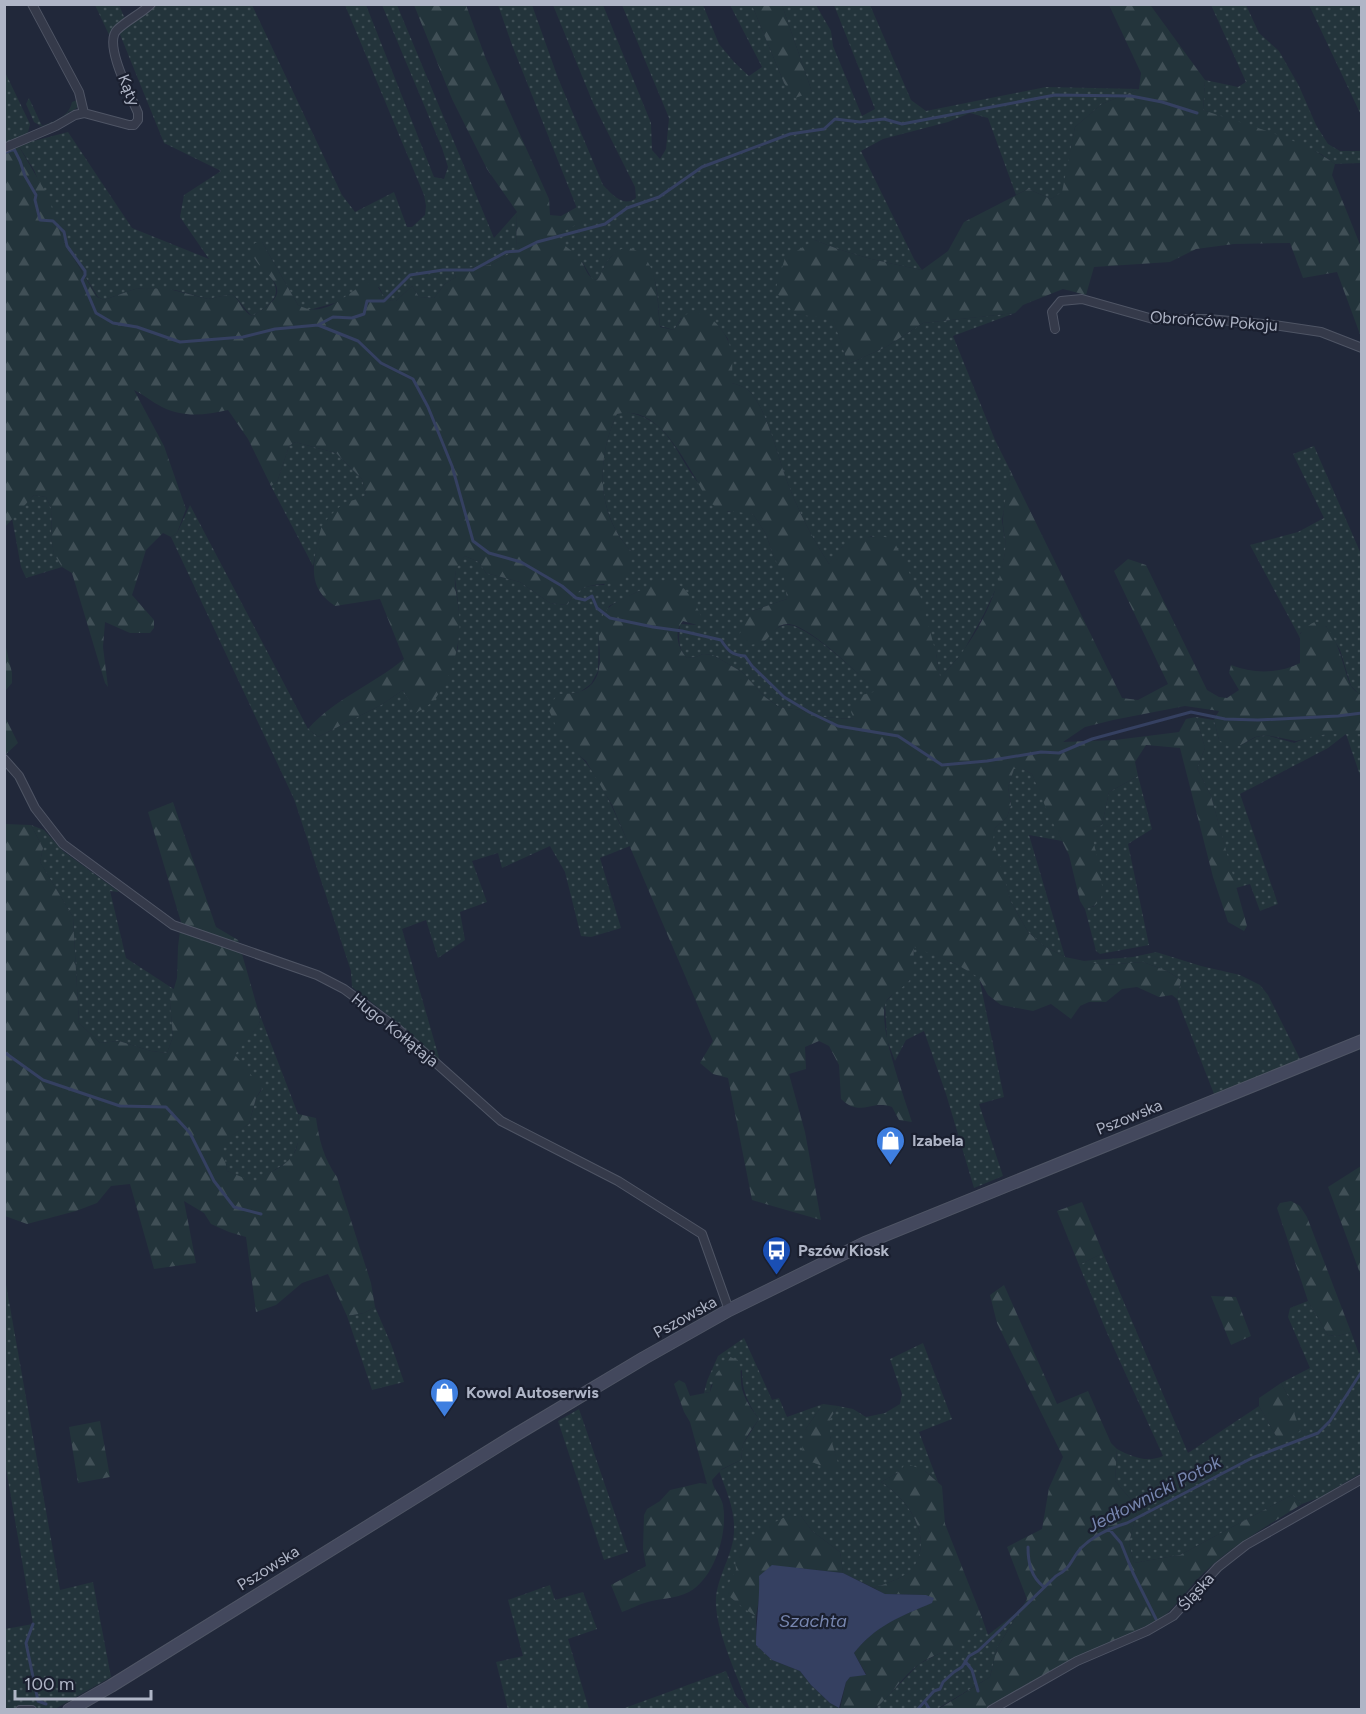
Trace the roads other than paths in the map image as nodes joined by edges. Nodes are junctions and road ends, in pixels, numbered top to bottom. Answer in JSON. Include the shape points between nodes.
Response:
{"nodes":[{"id":1,"x":32,"y":4,"type":"edge"},
{"id":2,"x":151,"y":4,"type":"edge"},
{"id":3,"x":84,"y":112,"type":"junction"},
{"id":4,"x":4,"y":148,"type":"edge"},
{"id":5,"x":1055,"y":329,"type":"dead end"},
{"id":6,"x":1362,"y":348,"type":"edge"},
{"id":7,"x":4,"y":759,"type":"edge"},
{"id":8,"x":1362,"y":1041,"type":"edge"},
{"id":9,"x":729,"y":1310,"type":"junction"},
{"id":10,"x":1362,"y":1479,"type":"edge"},
{"id":11,"x":20,"y":1710,"type":"edge"},
{"id":12,"x":32,"y":1710,"type":"edge"},
{"id":13,"x":69,"y":1710,"type":"edge"},
{"id":14,"x":991,"y":1710,"type":"edge"}],
"edges":[{"from":1,"to":3,"type":"street","via":[[79,92]]},
{"from":2,"to":3,"type":"street","name":"Kąty","via":[[118,29],[113,39],[113,51],[138,120],[129,125]]},
{"from":3,"to":4,"type":"street"},
{"from":5,"to":6,"type":"street","name":"Obrońców Pokoju","via":[[1052,312],[1061,301],[1082,299],[1153,318],[1263,323],[1321,332]]},
{"from":7,"to":9,"type":"street","name":"Hugo Kołłątaja","via":[[63,844],[173,926],[316,975],[344,989],[398,1029],[501,1121],[618,1181],[702,1234]]},
{"from":8,"to":9,"type":"main road","name":"Pszowska","via":[[865,1243]]},
{"from":9,"to":13,"type":"main road","name":"Pszowska","via":[[517,1434]]},
{"from":10,"to":14,"type":"street","name":"Śląska","via":[[1246,1545],[1218,1567],[1173,1616],[1077,1661]]},
{"from":11,"to":12,"type":"street"}]}
